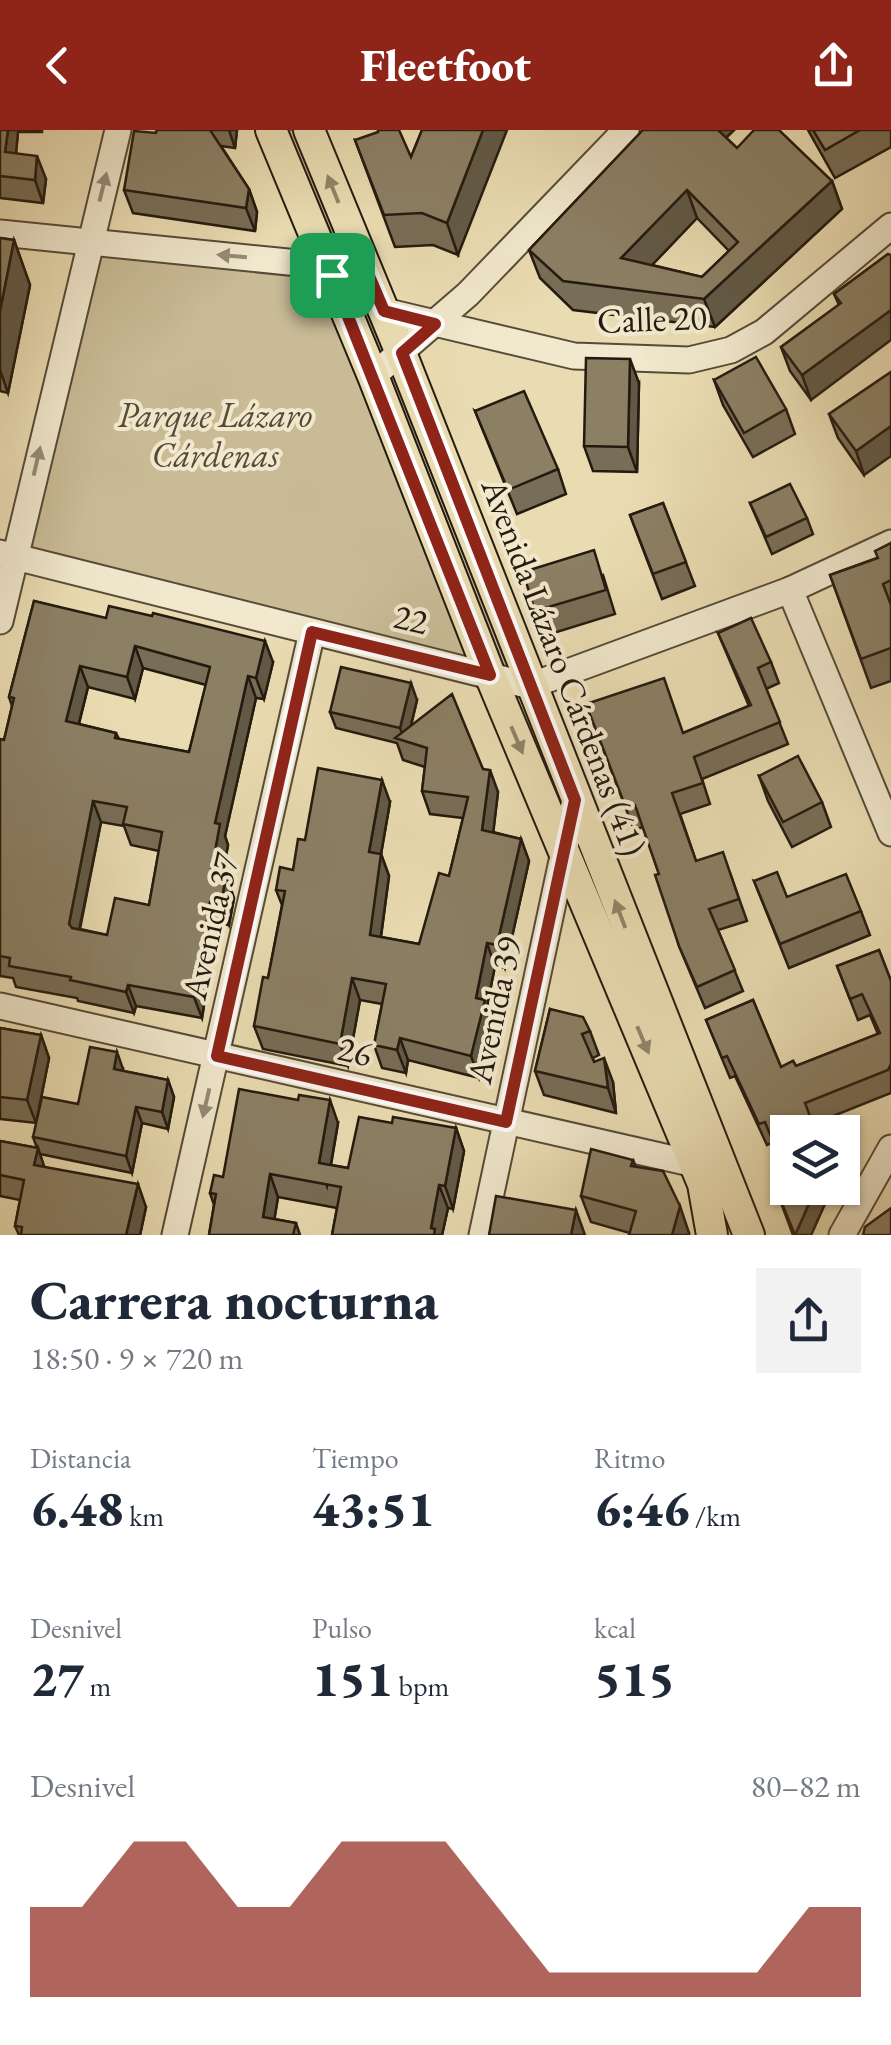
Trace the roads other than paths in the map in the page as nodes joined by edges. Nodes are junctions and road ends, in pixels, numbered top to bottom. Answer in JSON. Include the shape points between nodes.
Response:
{"nodes":[{"id":1,"x":118,"y":130,"type":"edge"},
{"id":2,"x":271,"y":130,"type":"edge"},
{"id":3,"x":309,"y":130,"type":"edge"},
{"id":4,"x":615,"y":134,"type":"edge"},
{"id":5,"x":891,"y":226,"type":"edge"},
{"id":6,"x":0,"y":233,"type":"edge"},
{"id":7,"x":88,"y":244,"type":"junction"},
{"id":8,"x":364,"y":264,"type":"junction"},
{"id":9,"x":328,"y":266,"type":"junction"},
{"id":10,"x":384,"y":311,"type":"junction"},
{"id":11,"x":435,"y":324,"type":"junction"},
{"id":12,"x":402,"y":353,"type":"junction"},
{"id":13,"x":373,"y":376,"type":"junction"},
{"id":14,"x":891,"y":543,"type":"edge"},
{"id":15,"x":7,"y":554,"type":"edge"},
{"id":16,"x":790,"y":590,"type":"junction"},
{"id":17,"x":0,"y":621,"type":"edge"},
{"id":18,"x":312,"y":632,"type":"junction"},
{"id":19,"x":490,"y":675,"type":"junction"},
{"id":20,"x":530,"y":686,"type":"junction"},
{"id":21,"x":575,"y":800,"type":"junction"},
{"id":22,"x":891,"y":834,"type":"edge"},
{"id":23,"x":564,"y":852,"type":"junction"},
{"id":24,"x":0,"y":1006,"type":"edge"},
{"id":25,"x":217,"y":1056,"type":"junction"},
{"id":26,"x":506,"y":1122,"type":"junction"},
{"id":27,"x":891,"y":1148,"type":"edge"},
{"id":28,"x":694,"y":1164,"type":"junction"},
{"id":29,"x":748,"y":1234,"type":"edge"},
{"id":30,"x":175,"y":1235,"type":"edge"},
{"id":31,"x":482,"y":1235,"type":"edge"},
{"id":32,"x":712,"y":1235,"type":"edge"},
{"id":33,"x":842,"y":1235,"type":"edge"}],
"edges":[{"from":7,"to":1,"type":"street","one_way":true},
{"from":2,"to":9,"type":"main road","name":"Avenida Lázaro Cárdenas (41)"},
{"from":8,"to":3,"type":"main road","name":"Avenida Lázaro Cárdenas (41)","one_way":true},
{"from":4,"to":11,"type":"street"},
{"from":5,"to":11,"type":"street","name":"Calle 20","via":[[764,332],[731,350],[689,360],[574,356]]},
{"from":6,"to":7,"type":"street"},
{"from":9,"to":7,"type":"street","one_way":true},
{"from":15,"to":7,"type":"street","one_way":true},
{"from":8,"to":9,"type":"street"},
{"from":8,"to":10,"type":"main road","name":"Avenida Lázaro Cárdenas (41)"},
{"from":9,"to":13,"type":"main road","name":"Avenida Lázaro Cárdenas (41)"},
{"from":10,"to":11,"type":"street","name":"Calle 20"},
{"from":10,"to":12,"type":"main road","name":"Avenida Lázaro Cárdenas (41)"},
{"from":11,"to":12,"type":"street"},
{"from":12,"to":13,"type":"street"},
{"from":12,"to":20,"type":"main road","name":"Avenida Lázaro Cárdenas (41)"},
{"from":13,"to":19,"type":"main road","name":"Avenida Lázaro Cárdenas (41)"},
{"from":14,"to":16,"type":"street"},
{"from":15,"to":17,"type":"street"},
{"from":15,"to":18,"type":"street","name":"22"},
{"from":16,"to":20,"type":"street"},
{"from":16,"to":22,"type":"street"},
{"from":18,"to":19,"type":"street","name":"22"},
{"from":18,"to":25,"type":"street","name":"Avenida 37"},
{"from":19,"to":20,"type":"street","name":"22"},
{"from":19,"to":23,"type":"main road","name":"Avenida Lázaro Cárdenas (41)","one_way":true},
{"from":20,"to":21,"type":"main road","name":"Avenida Lázaro Cárdenas (41)"},
{"from":21,"to":23,"type":"street","name":"Avenida 39"},
{"from":29,"to":21,"type":"main road","name":"Avenida Lázaro Cárdenas (41)","one_way":true},
{"from":23,"to":26,"type":"street","name":"Avenida 39"},
{"from":23,"to":28,"type":"main road","name":"Avenida Lázaro Cárdenas (41)","one_way":true},
{"from":24,"to":25,"type":"street","name":"26"},
{"from":25,"to":26,"type":"street","name":"26"},
{"from":25,"to":30,"type":"street","name":"Avenida 37","one_way":true},
{"from":26,"to":28,"type":"street","name":"26"},
{"from":26,"to":31,"type":"street","name":"Avenida 39"},
{"from":27,"to":33,"type":"street"},
{"from":28,"to":32,"type":"main road","name":"Avenida Lázaro Cárdenas (41)"}]}
